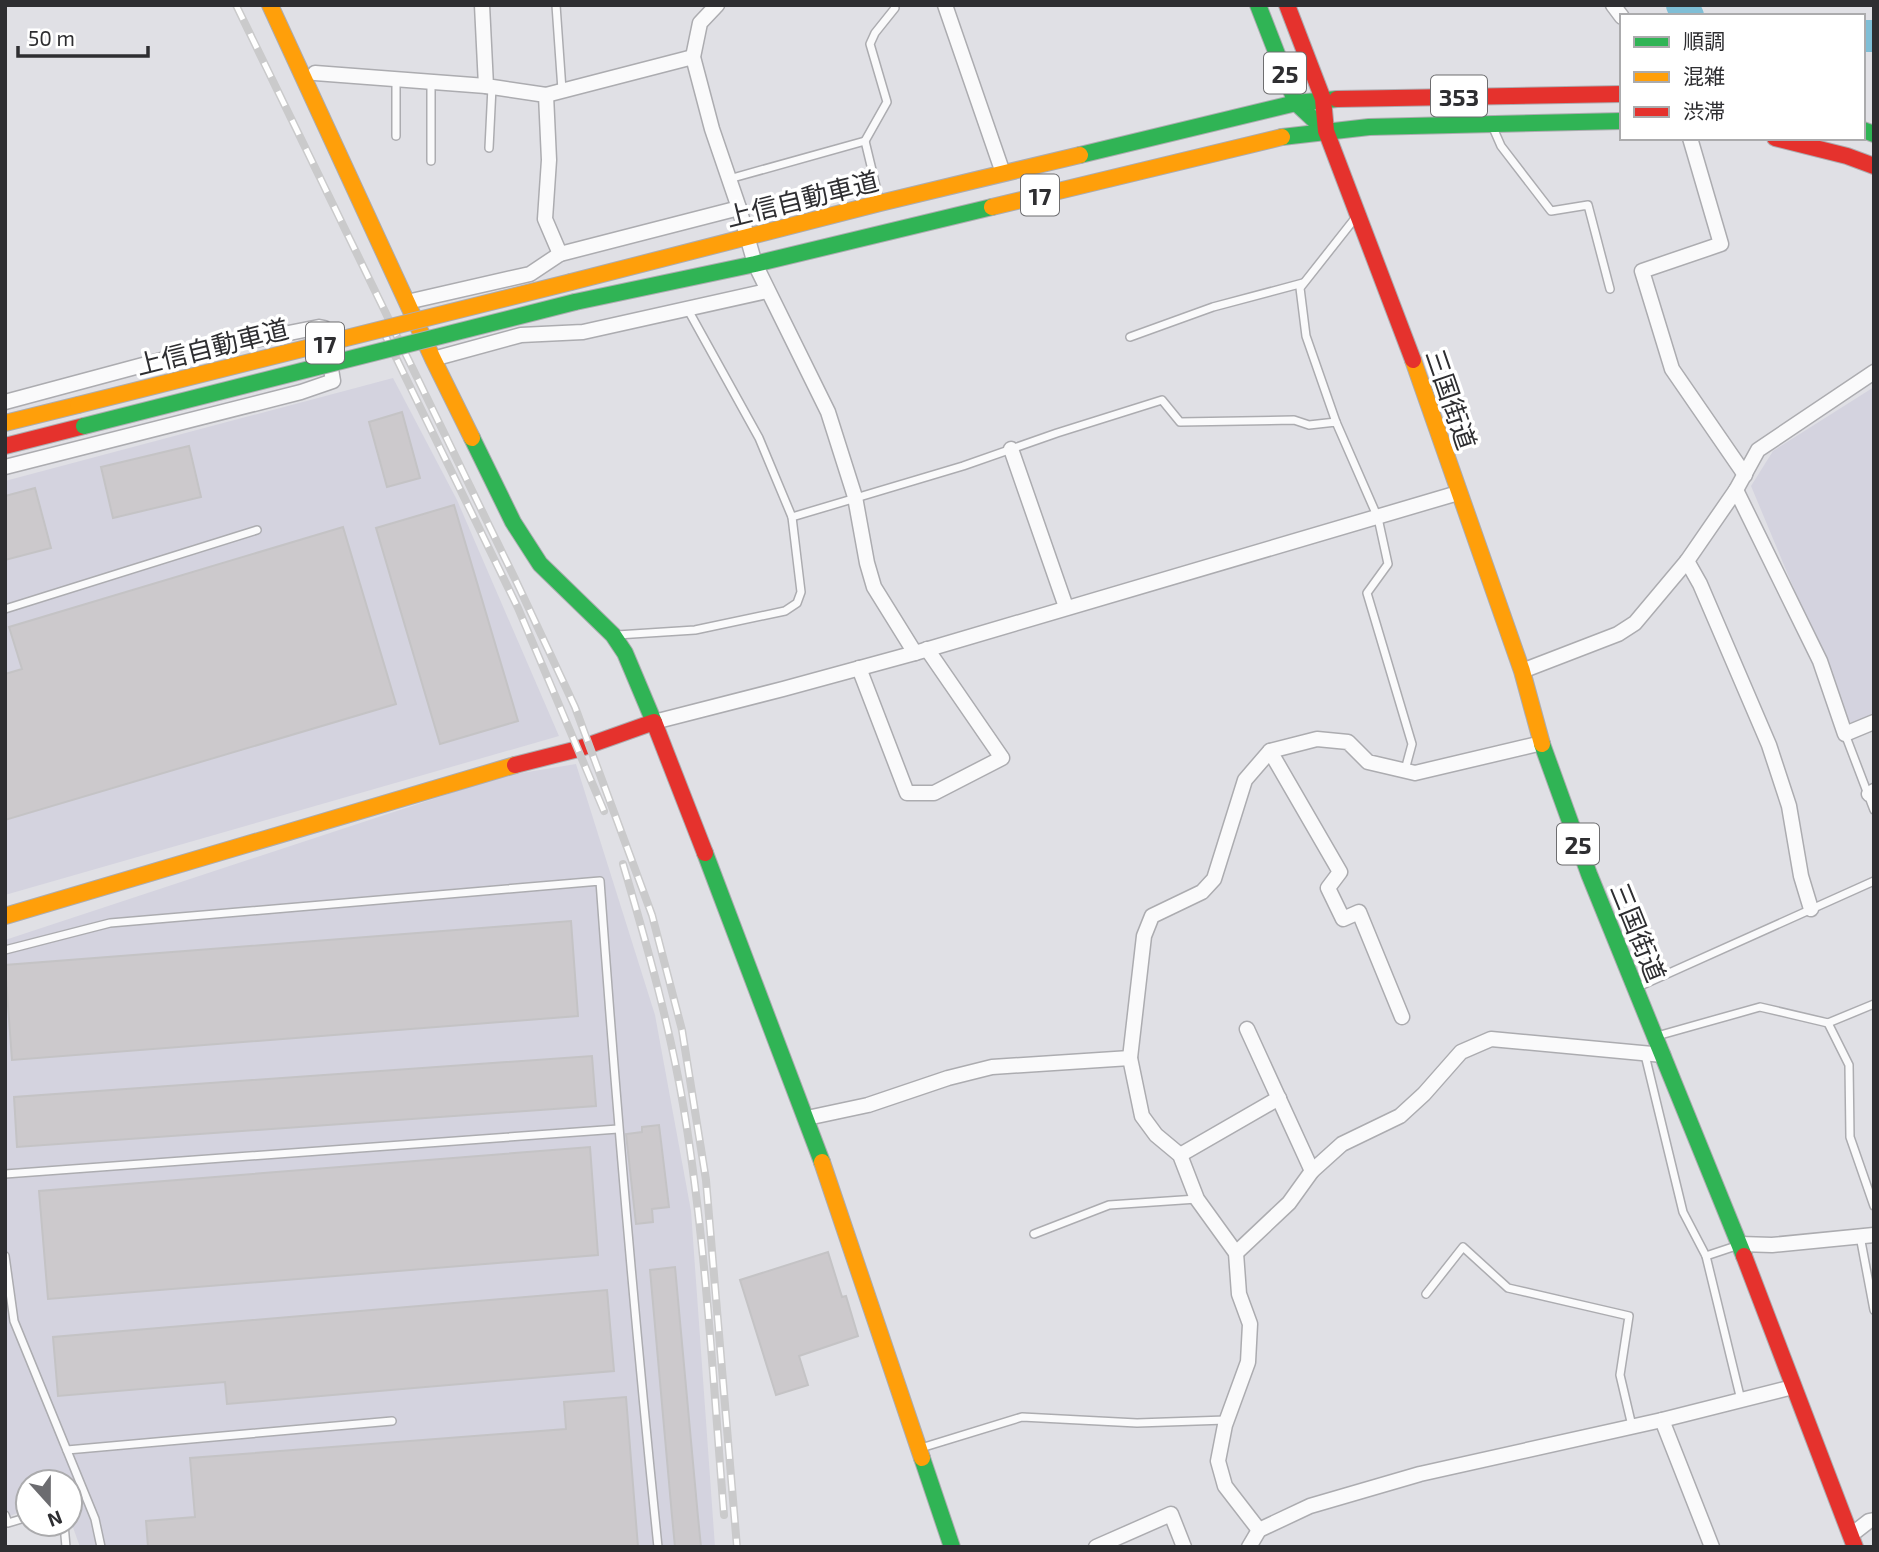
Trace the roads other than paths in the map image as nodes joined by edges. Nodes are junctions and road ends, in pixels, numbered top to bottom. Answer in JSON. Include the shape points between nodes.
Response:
{"nodes":[{"id":1,"x":270,"y":5,"type":"edge"},
{"id":2,"x":482,"y":5,"type":"edge"},
{"id":3,"x":556,"y":5,"type":"edge"},
{"id":4,"x":718,"y":5,"type":"edge"},
{"id":5,"x":894,"y":5,"type":"edge"},
{"id":6,"x":945,"y":5,"type":"edge"},
{"id":7,"x":1258,"y":5,"type":"edge"},
{"id":8,"x":1287,"y":5,"type":"edge"},
{"id":9,"x":693,"y":57,"type":"junction"},
{"id":10,"x":315,"y":73,"type":"dead end"},
{"id":11,"x":396,"y":79,"type":"junction"},
{"id":12,"x":431,"y":82,"type":"junction"},
{"id":13,"x":489,"y":87,"type":"junction"},
{"id":14,"x":562,"y":90,"type":"junction"},
{"id":15,"x":1620,"y":94,"type":"edge"},
{"id":16,"x":546,"y":95,"type":"junction"},
{"id":17,"x":1323,"y":99,"type":"junction"},
{"id":18,"x":1296,"y":103,"type":"junction"},
{"id":19,"x":1620,"y":121,"type":"edge"},
{"id":20,"x":1491,"y":123,"type":"junction"},
{"id":21,"x":1326,"y":131,"type":"junction"},
{"id":22,"x":396,"y":136,"type":"dead end"},
{"id":23,"x":1691,"y":140,"type":"edge"},
{"id":24,"x":1783,"y":140,"type":"edge"},
{"id":25,"x":865,"y":141,"type":"junction"},
{"id":26,"x":489,"y":148,"type":"dead end"},
{"id":27,"x":431,"y":161,"type":"dead end"},
{"id":28,"x":1874,"y":166,"type":"edge"},
{"id":29,"x":1003,"y":173,"type":"junction"},
{"id":30,"x":729,"y":179,"type":"junction"},
{"id":31,"x":880,"y":203,"type":"junction"},
{"id":32,"x":739,"y":208,"type":"junction"},
{"id":33,"x":1358,"y":214,"type":"junction"},
{"id":34,"x":747,"y":237,"type":"junction"},
{"id":35,"x":560,"y":254,"type":"junction"},
{"id":36,"x":755,"y":264,"type":"junction"},
{"id":37,"x":1304,"y":283,"type":"junction"},
{"id":38,"x":1610,"y":289,"type":"dead end"},
{"id":39,"x":767,"y":291,"type":"junction"},
{"id":40,"x":407,"y":302,"type":"junction"},
{"id":41,"x":687,"y":307,"type":"junction"},
{"id":42,"x":1130,"y":337,"type":"dead end"},
{"id":43,"x":433,"y":359,"type":"junction"},
{"id":44,"x":1874,"y":372,"type":"edge"},
{"id":45,"x":5,"y":402,"type":"edge"},
{"id":46,"x":1336,"y":422,"type":"junction"},
{"id":47,"x":5,"y":423,"type":"edge"},
{"id":48,"x":5,"y":446,"type":"edge"},
{"id":49,"x":1012,"y":449,"type":"junction"},
{"id":50,"x":5,"y":467,"type":"edge"},
{"id":51,"x":1745,"y":475,"type":"junction"},
{"id":52,"x":1736,"y":490,"type":"junction"},
{"id":53,"x":1458,"y":493,"type":"junction"},
{"id":54,"x":855,"y":497,"type":"junction"},
{"id":55,"x":792,"y":517,"type":"junction"},
{"id":56,"x":1378,"y":518,"type":"junction"},
{"id":57,"x":257,"y":530,"type":"dead end"},
{"id":58,"x":1687,"y":561,"type":"junction"},
{"id":59,"x":1066,"y":607,"type":"junction"},
{"id":60,"x":5,"y":609,"type":"edge"},
{"id":61,"x":613,"y":635,"type":"junction"},
{"id":62,"x":921,"y":651,"type":"junction"},
{"id":63,"x":859,"y":668,"type":"junction"},
{"id":64,"x":1521,"y":671,"type":"junction"},
{"id":65,"x":654,"y":722,"type":"junction"},
{"id":66,"x":1874,"y":722,"type":"edge"},
{"id":67,"x":1845,"y":734,"type":"junction"},
{"id":68,"x":1542,"y":743,"type":"junction"},
{"id":69,"x":1270,"y":751,"type":"junction"},
{"id":70,"x":1405,"y":770,"type":"junction"},
{"id":71,"x":1871,"y":793,"type":"edge"},
{"id":72,"x":1874,"y":810,"type":"edge"},
{"id":73,"x":1874,"y":881,"type":"edge"},
{"id":74,"x":1811,"y":909,"type":"junction"},
{"id":75,"x":5,"y":916,"type":"edge"},
{"id":76,"x":5,"y":950,"type":"edge"},
{"id":77,"x":1635,"y":988,"type":"junction"},
{"id":78,"x":1874,"y":1004,"type":"edge"},
{"id":79,"x":1402,"y":1017,"type":"dead end"},
{"id":80,"x":1828,"y":1023,"type":"junction"},
{"id":81,"x":1247,"y":1029,"type":"dead end"},
{"id":82,"x":1655,"y":1037,"type":"junction"},
{"id":83,"x":1645,"y":1055,"type":"junction"},
{"id":84,"x":1663,"y":1055,"type":"junction"},
{"id":85,"x":1130,"y":1058,"type":"junction"},
{"id":86,"x":1279,"y":1098,"type":"junction"},
{"id":87,"x":807,"y":1118,"type":"junction"},
{"id":88,"x":618,"y":1129,"type":"junction"},
{"id":89,"x":1180,"y":1155,"type":"junction"},
{"id":90,"x":1312,"y":1171,"type":"junction"},
{"id":91,"x":5,"y":1174,"type":"edge"},
{"id":92,"x":1197,"y":1199,"type":"junction"},
{"id":93,"x":1874,"y":1206,"type":"edge"},
{"id":94,"x":1034,"y":1234,"type":"dead end"},
{"id":95,"x":1867,"y":1236,"type":"edge"},
{"id":96,"x":1740,"y":1244,"type":"junction"},
{"id":97,"x":1236,"y":1253,"type":"junction"},
{"id":98,"x":5,"y":1256,"type":"edge"},
{"id":99,"x":1706,"y":1256,"type":"junction"},
{"id":100,"x":1426,"y":1294,"type":"dead end"},
{"id":101,"x":1874,"y":1310,"type":"edge"},
{"id":102,"x":1793,"y":1387,"type":"junction"},
{"id":103,"x":1741,"y":1400,"type":"junction"},
{"id":104,"x":1227,"y":1420,"type":"junction"},
{"id":105,"x":1662,"y":1420,"type":"junction"},
{"id":106,"x":392,"y":1422,"type":"dead end"},
{"id":107,"x":1632,"y":1426,"type":"junction"},
{"id":108,"x":919,"y":1449,"type":"junction"},
{"id":109,"x":67,"y":1450,"type":"junction"},
{"id":110,"x":1874,"y":1520,"type":"edge"},
{"id":111,"x":1259,"y":1530,"type":"junction"},
{"id":112,"x":1848,"y":1543,"type":"edge"},
{"id":113,"x":101,"y":1547,"type":"edge"},
{"id":114,"x":658,"y":1547,"type":"edge"},
{"id":115,"x":951,"y":1547,"type":"edge"},
{"id":116,"x":1096,"y":1547,"type":"edge"},
{"id":117,"x":1184,"y":1547,"type":"edge"},
{"id":118,"x":1249,"y":1547,"type":"edge"},
{"id":119,"x":1712,"y":1547,"type":"edge"}],
"edges":[{"from":1,"to":40,"type":"main road"},
{"from":2,"to":13,"type":"street"},
{"from":3,"to":14,"type":"lane"},
{"from":4,"to":9,"type":"street","via":[[700,23]]},
{"from":5,"to":25,"type":"lane","via":[[870,44],[887,102]]},
{"from":6,"to":29,"type":"street"},
{"from":7,"to":18,"type":"main road","number":"25"},
{"from":8,"to":17,"type":"main road","number":"25"},
{"from":9,"to":14,"type":"street"},
{"from":9,"to":30,"type":"street"},
{"from":10,"to":11,"type":"street"},
{"from":11,"to":12,"type":"street"},
{"from":11,"to":22,"type":"lane"},
{"from":12,"to":13,"type":"street"},
{"from":12,"to":27,"type":"lane"},
{"from":13,"to":16,"type":"street"},
{"from":13,"to":26,"type":"lane"},
{"from":14,"to":16,"type":"street"},
{"from":15,"to":17,"type":"main road","name":"上信自動車道","number":"353"},
{"from":16,"to":35,"type":"street","via":[[549,160],[545,219]]},
{"from":17,"to":18,"type":"main road","name":"上信自動車道","number":"353"},
{"from":17,"to":21,"type":"main road","number":"25"},
{"from":18,"to":21,"type":"main road","number":"25"},
{"from":18,"to":29,"type":"main road","name":"上信自動車道","number":"17"},
{"from":19,"to":20,"type":"main road","name":"上信自動車道","number":"353"},
{"from":20,"to":21,"type":"main road","name":"上信自動車道","number":"353"},
{"from":20,"to":38,"type":"lane","via":[[1501,146],[1551,211],[1588,205]]},
{"from":21,"to":33,"type":"main road","name":"三国街道","number":"25"},
{"from":21,"to":36,"type":"main road","name":"上信自動車道","number":"17","via":[[1277,138]]},
{"from":23,"to":51,"type":"street","via":[[1721,244],[1642,271],[1672,369]]},
{"from":24,"to":28,"type":"main road"},
{"from":25,"to":30,"type":"lane"},
{"from":25,"to":31,"type":"lane"},
{"from":29,"to":31,"type":"main road","name":"上信自動車道","number":"17"},
{"from":30,"to":32,"type":"street"},
{"from":31,"to":34,"type":"main road","name":"上信自動車道","number":"17"},
{"from":32,"to":34,"type":"street"},
{"from":32,"to":35,"type":"street"},
{"from":33,"to":37,"type":"lane"},
{"from":33,"to":53,"type":"main road","name":"三国街道","number":"25"},
{"from":34,"to":36,"type":"street"},
{"from":34,"to":47,"type":"main road","name":"上信自動車道","number":"17","bridge":true},
{"from":35,"to":40,"type":"street","via":[[530,274]]},
{"from":36,"to":39,"type":"street"},
{"from":36,"to":48,"type":"main road","name":"上信自動車道","number":"17","bridge":true,"via":[[575,302]]},
{"from":37,"to":42,"type":"lane","via":[[1213,307]]},
{"from":37,"to":46,"type":"lane","via":[[1300,288],[1306,336]]},
{"from":39,"to":41,"type":"street"},
{"from":39,"to":54,"type":"street","via":[[828,412]]},
{"from":40,"to":43,"type":"main road"},
{"from":41,"to":43,"type":"street","via":[[583,332],[521,335]]},
{"from":41,"to":55,"type":"lane","via":[[759,438]]},
{"from":43,"to":61,"type":"main road","via":[[513,522],[540,564]]},
{"from":44,"to":51,"type":"street","via":[[1758,450]]},
{"from":45,"to":50,"type":"street","via":[[184,354],[319,327],[324,328],[333,381]]},
{"from":46,"to":49,"type":"lane","via":[[1180,422],[1163,400]]},
{"from":46,"to":56,"type":"lane"},
{"from":49,"to":54,"type":"lane"},
{"from":49,"to":59,"type":"street"},
{"from":51,"to":52,"type":"street"},
{"from":52,"to":58,"type":"street"},
{"from":52,"to":67,"type":"street","via":[[1821,661]]},
{"from":53,"to":56,"type":"street"},
{"from":53,"to":64,"type":"main road","name":"三国街道","number":"25"},
{"from":54,"to":55,"type":"lane"},
{"from":54,"to":62,"type":"street","via":[[874,587]]},
{"from":55,"to":61,"type":"lane","via":[[801,592],[797,603],[785,611],[695,630]]},
{"from":56,"to":59,"type":"street"},
{"from":56,"to":70,"type":"lane","via":[[1388,564],[1367,593],[1412,744]]},
{"from":57,"to":60,"type":"lane"},
{"from":58,"to":64,"type":"street","via":[[1635,624]]},
{"from":58,"to":74,"type":"street","via":[[1769,745],[1789,806]]},
{"from":59,"to":62,"type":"street"},
{"from":61,"to":65,"type":"main road"},
{"from":62,"to":63,"type":"street"},
{"from":62,"to":63,"type":"street","via":[[1002,758],[934,793],[906,793]]},
{"from":63,"to":65,"type":"street"},
{"from":64,"to":68,"type":"main road","name":"三国街道","number":"25"},
{"from":65,"to":75,"type":"main road","via":[[578,749]]},
{"from":65,"to":87,"type":"main road"},
{"from":66,"to":67,"type":"street"},
{"from":67,"to":71,"type":"lane"},
{"from":68,"to":70,"type":"street","via":[[1415,773]]},
{"from":68,"to":77,"type":"main road","name":"三国街道","number":"25"},
{"from":69,"to":70,"type":"street","via":[[1317,739],[1348,742],[1368,762]]},
{"from":69,"to":79,"type":"street","via":[[1340,873],[1328,888],[1343,919],[1359,912]]},
{"from":69,"to":85,"type":"street","via":[[1245,780],[1214,879],[1202,892],[1152,916],[1144,936]]},
{"from":71,"to":72,"type":"lane"},
{"from":73,"to":74,"type":"lane"},
{"from":74,"to":77,"type":"lane"},
{"from":76,"to":88,"type":"lane","via":[[110,923],[600,881]]},
{"from":77,"to":82,"type":"main road","name":"三国街道","number":"25"},
{"from":78,"to":80,"type":"lane"},
{"from":80,"to":82,"type":"lane","via":[[1760,1007]]},
{"from":80,"to":93,"type":"lane","via":[[1849,1065],[1850,1137]]},
{"from":81,"to":86,"type":"street"},
{"from":82,"to":84,"type":"main road","name":"三国街道","number":"25"},
{"from":83,"to":84,"type":"street"},
{"from":83,"to":90,"type":"street","via":[[1491,1039],[1461,1052],[1400,1115],[1342,1144]]},
{"from":83,"to":99,"type":"lane","via":[[1683,1212]]},
{"from":84,"to":96,"type":"main road","name":"三国街道","number":"25"},
{"from":85,"to":87,"type":"street","via":[[992,1067],[868,1105]]},
{"from":85,"to":89,"type":"street","via":[[1142,1116]]},
{"from":86,"to":89,"type":"street"},
{"from":86,"to":90,"type":"street"},
{"from":87,"to":108,"type":"main road"},
{"from":88,"to":91,"type":"lane"},
{"from":88,"to":114,"type":"lane"},
{"from":89,"to":92,"type":"street"},
{"from":90,"to":97,"type":"street","via":[[1289,1203]]},
{"from":92,"to":94,"type":"lane","via":[[1109,1205]]},
{"from":92,"to":97,"type":"street"},
{"from":95,"to":96,"type":"street"},
{"from":95,"to":101,"type":"lane"},
{"from":96,"to":99,"type":"lane"},
{"from":96,"to":102,"type":"main road","name":"三国街道","number":"25"},
{"from":97,"to":104,"type":"street","via":[[1238,1294],[1250,1324],[1248,1362]]},
{"from":98,"to":109,"type":"lane","via":[[14,1321]]},
{"from":99,"to":103,"type":"lane"},
{"from":100,"to":107,"type":"lane","via":[[1463,1247],[1508,1288],[1629,1316],[1620,1375]]},
{"from":102,"to":103,"type":"street"},
{"from":102,"to":112,"type":"main road","name":"三国街道","number":"25"},
{"from":103,"to":105,"type":"street"},
{"from":104,"to":108,"type":"lane","via":[[1137,1423],[1022,1417]]},
{"from":104,"to":111,"type":"street","via":[[1218,1461],[1225,1486]]},
{"from":105,"to":107,"type":"street"},
{"from":105,"to":119,"type":"street"},
{"from":106,"to":109,"type":"lane"},
{"from":107,"to":111,"type":"street","via":[[1420,1474],[1310,1506]]},
{"from":108,"to":115,"type":"main road"},
{"from":109,"to":113,"type":"lane","via":[[95,1519]]},
{"from":110,"to":112,"type":"street"},
{"from":111,"to":118,"type":"street"},
{"from":116,"to":117,"type":"street","via":[[1171,1514]]}]}
